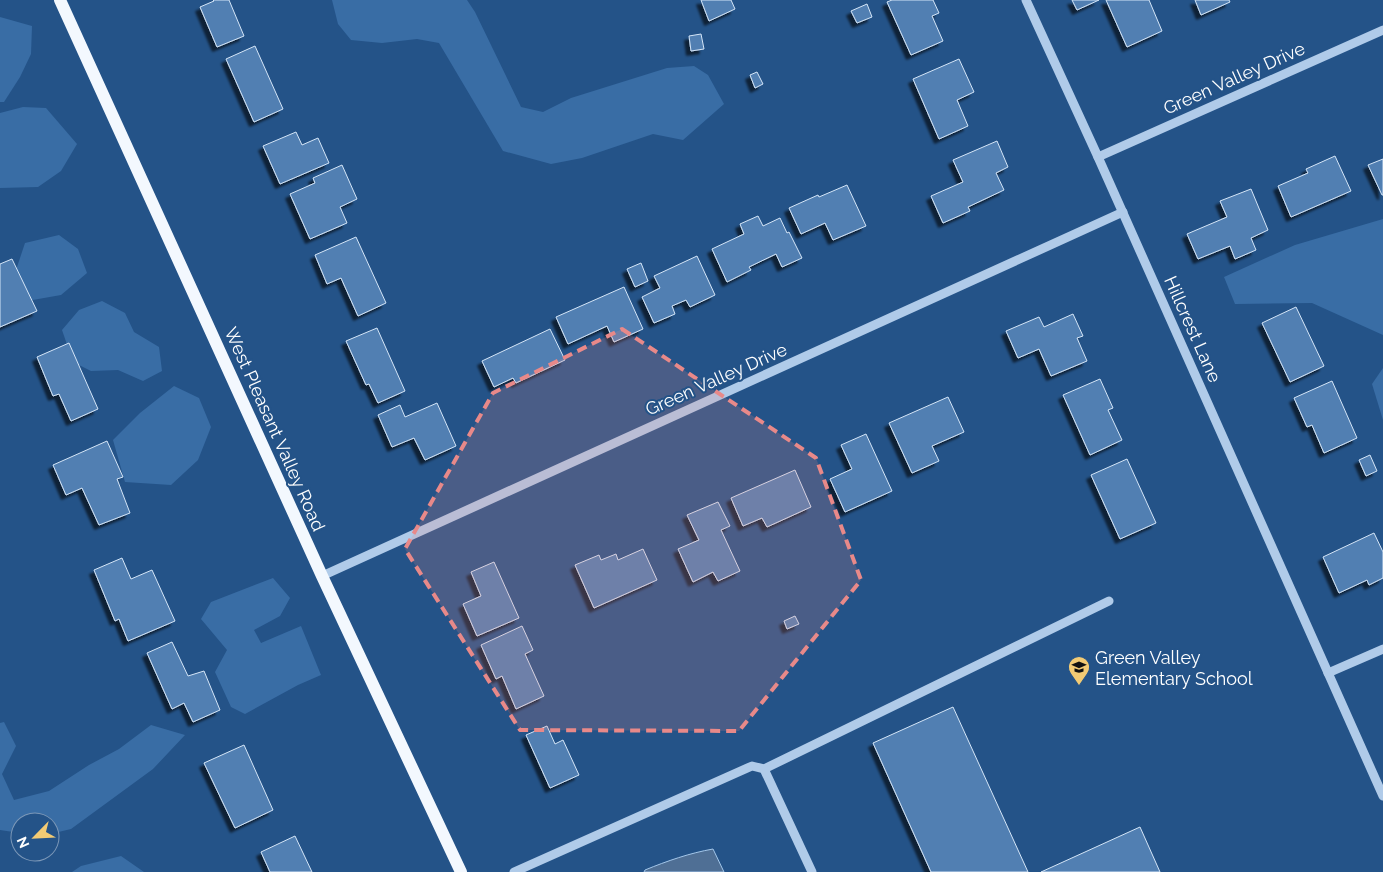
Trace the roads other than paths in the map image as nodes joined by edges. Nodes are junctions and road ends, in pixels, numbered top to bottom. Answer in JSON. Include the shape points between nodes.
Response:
{"nodes":[{"id":1,"x":60,"y":0,"type":"edge"},
{"id":2,"x":1026,"y":0,"type":"edge"},
{"id":3,"x":1383,"y":30,"type":"edge"},
{"id":4,"x":1098,"y":157,"type":"junction"},
{"id":5,"x":1123,"y":212,"type":"junction"},
{"id":6,"x":322,"y":576,"type":"junction"},
{"id":7,"x":1109,"y":601,"type":"dead end"},
{"id":8,"x":1383,"y":649,"type":"edge"},
{"id":9,"x":1328,"y":673,"type":"junction"},
{"id":10,"x":764,"y":769,"type":"junction"},
{"id":11,"x":1383,"y":796,"type":"edge"},
{"id":12,"x":461,"y":872,"type":"edge"},
{"id":13,"x":514,"y":872,"type":"edge"},
{"id":14,"x":812,"y":872,"type":"edge"}],
"edges":[{"from":1,"to":6,"type":"main road","name":"West Pleasant Valley Road"},
{"from":2,"to":4,"type":"street","name":"Hillcrest Lane"},
{"from":3,"to":4,"type":"street","name":"Green Valley Drive"},
{"from":4,"to":5,"type":"street","name":"Hillcrest Lane"},
{"from":5,"to":6,"type":"street","name":"Green Valley Drive"},
{"from":5,"to":9,"type":"street","name":"Hillcrest Lane"},
{"from":6,"to":12,"type":"main road","name":"West Pleasant Valley Road"},
{"from":7,"to":10,"type":"street"},
{"from":8,"to":9,"type":"street"},
{"from":9,"to":11,"type":"street","name":"Hillcrest Lane"},
{"from":10,"to":13,"type":"street","via":[[752,766]]},
{"from":10,"to":14,"type":"street"}]}
